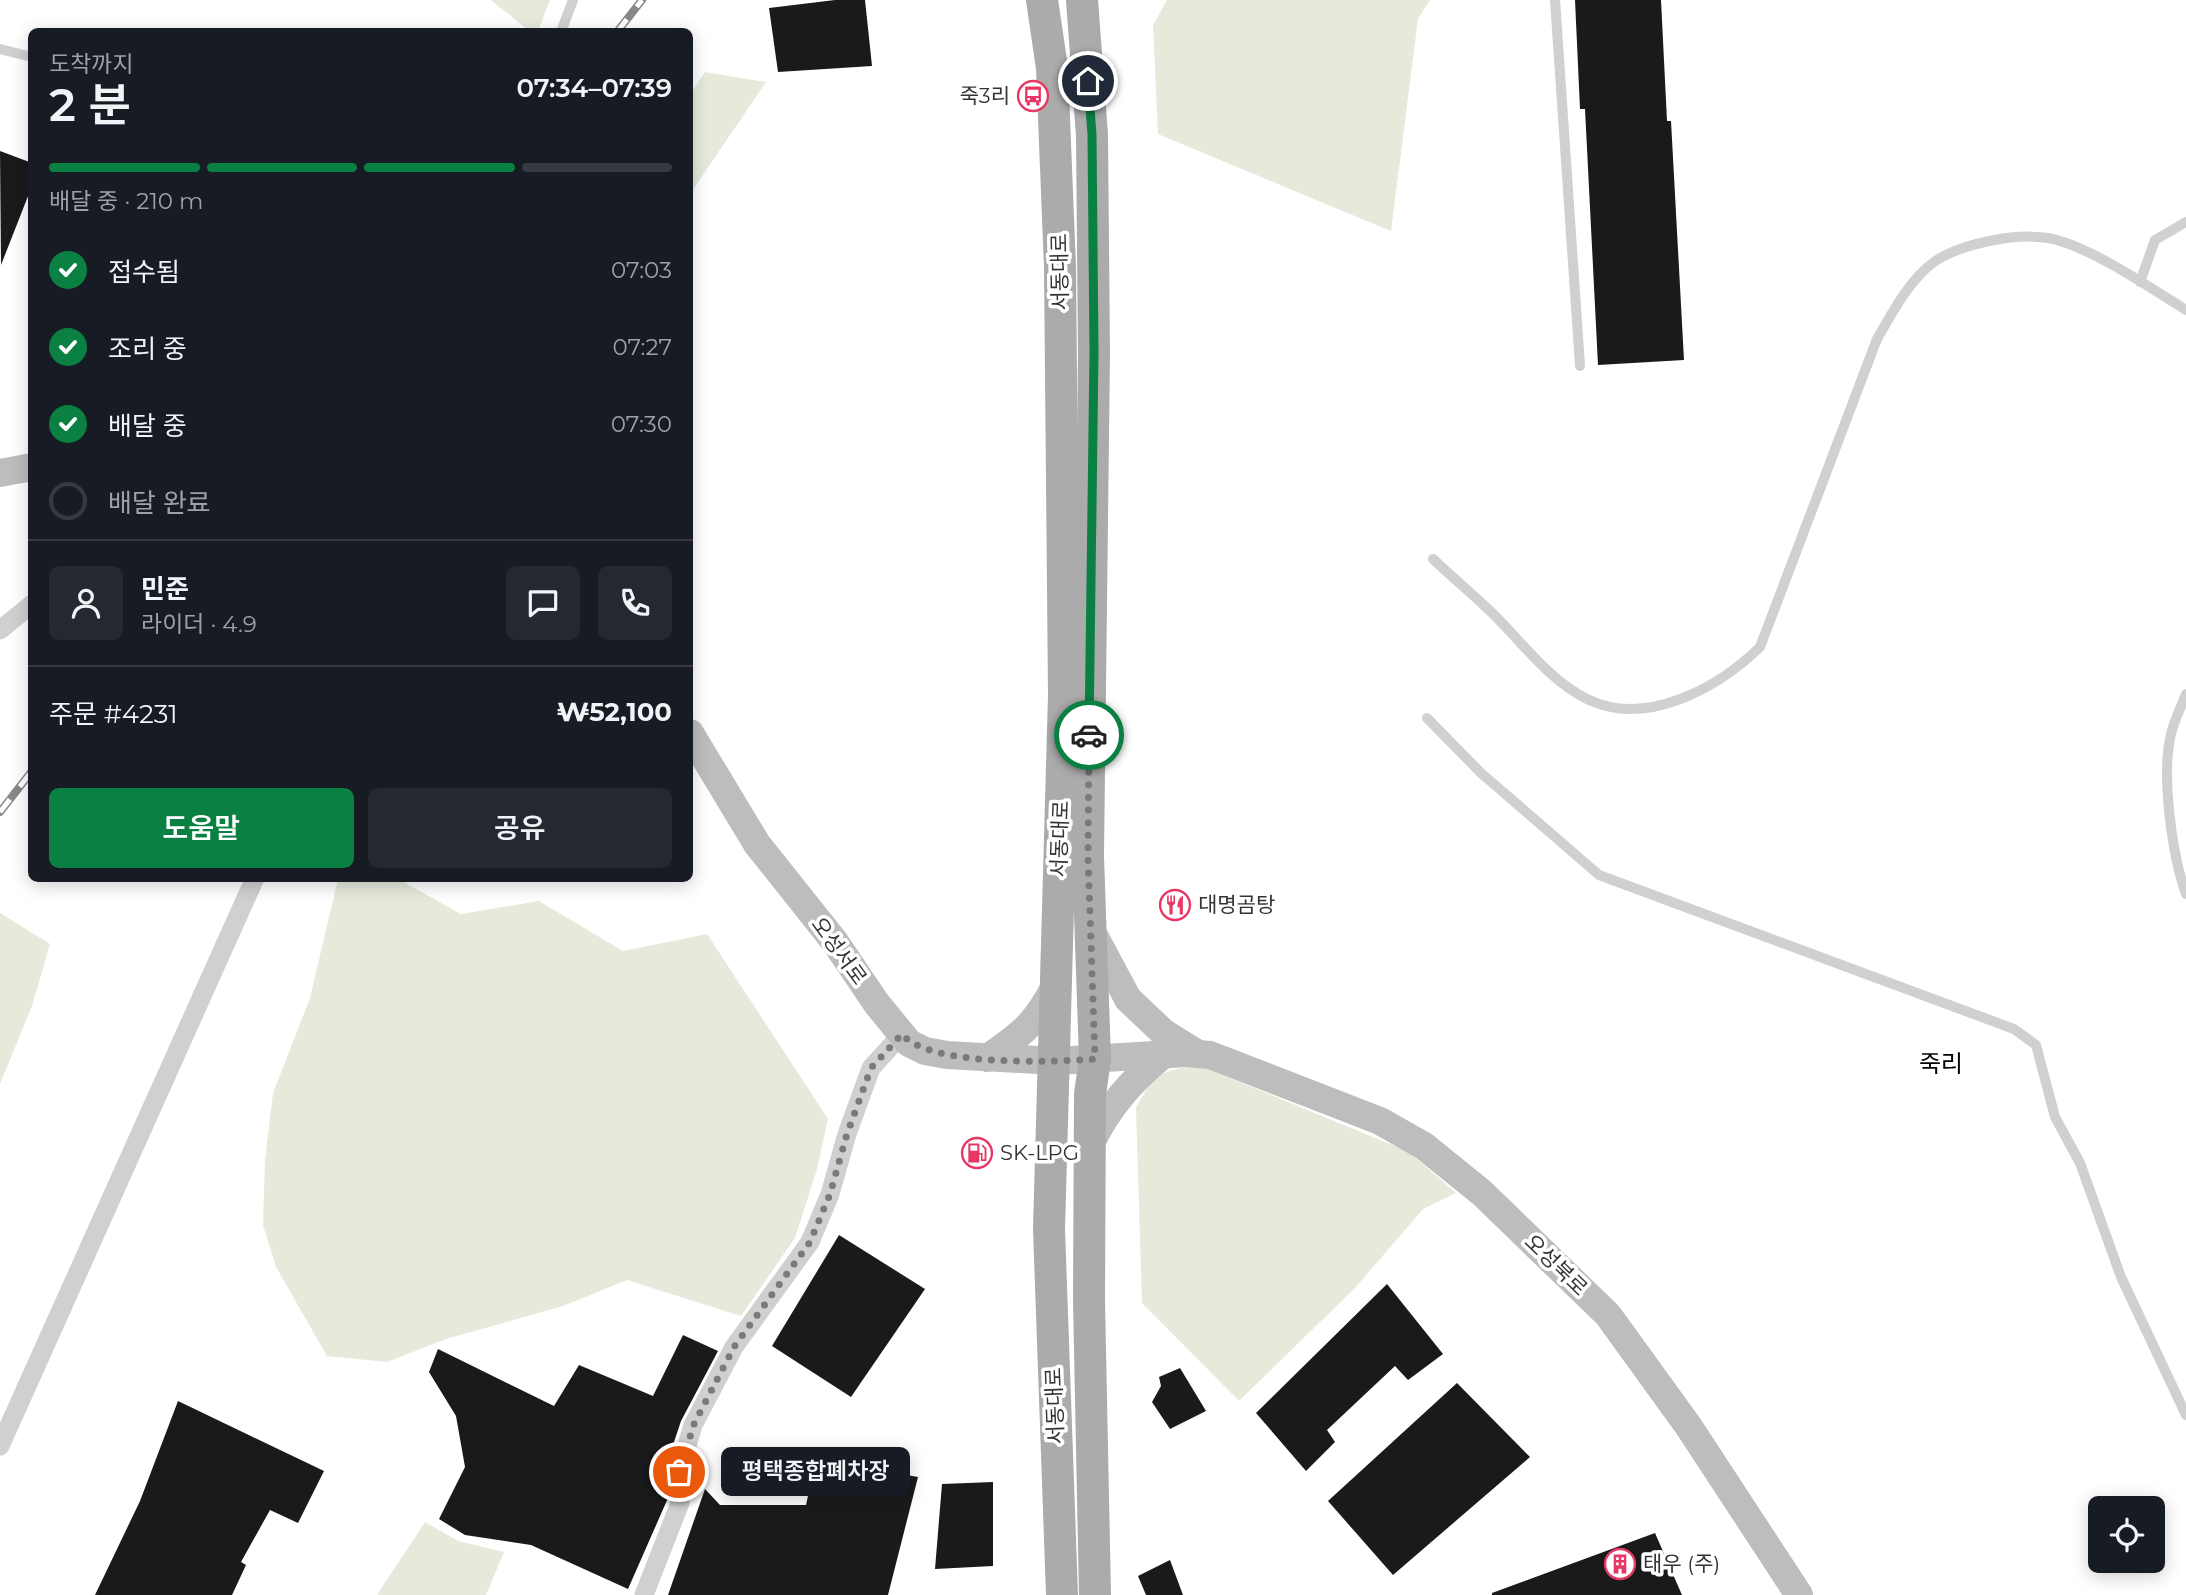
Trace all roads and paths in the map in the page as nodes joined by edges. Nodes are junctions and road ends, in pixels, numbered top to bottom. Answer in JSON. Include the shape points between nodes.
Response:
{"nodes":[{"id":1,"x":573,"y":0,"type":"edge"},
{"id":2,"x":1042,"y":0,"type":"edge"},
{"id":3,"x":1082,"y":0,"type":"edge"},
{"id":4,"x":1555,"y":0,"type":"edge"},
{"id":5,"x":562,"y":28,"type":"edge"},
{"id":6,"x":0,"y":49,"type":"edge"},
{"id":7,"x":28,"y":56,"type":"edge"},
{"id":8,"x":2186,"y":222,"type":"edge"},
{"id":9,"x":2140,"y":282,"type":"junction"},
{"id":10,"x":2186,"y":310,"type":"edge"},
{"id":11,"x":1580,"y":366,"type":"dead end"},
{"id":12,"x":28,"y":468,"type":"edge"},
{"id":13,"x":0,"y":473,"type":"edge"},
{"id":14,"x":1433,"y":559,"type":"dead end"},
{"id":15,"x":28,"y":607,"type":"edge"},
{"id":16,"x":0,"y":631,"type":"edge"},
{"id":17,"x":2186,"y":694,"type":"edge"},
{"id":18,"x":1427,"y":718,"type":"dead end"},
{"id":19,"x":693,"y":738,"type":"edge"},
{"id":20,"x":253,"y":882,"type":"edge"},
{"id":21,"x":2186,"y":894,"type":"edge"},
{"id":22,"x":1090,"y":928,"type":"junction"},
{"id":23,"x":1057,"y":983,"type":"junction"},
{"id":24,"x":902,"y":1034,"type":"junction"},
{"id":25,"x":1164,"y":1054,"type":"junction"},
{"id":26,"x":1204,"y":1055,"type":"junction"},
{"id":27,"x":987,"y":1058,"type":"junction"},
{"id":28,"x":1095,"y":1059,"type":"junction"},
{"id":29,"x":1056,"y":1061,"type":"junction"},
{"id":30,"x":1090,"y":1145,"type":"junction"},
{"id":31,"x":2186,"y":1415,"type":"edge"},
{"id":32,"x":0,"y":1446,"type":"edge"},
{"id":33,"x":644,"y":1595,"type":"edge"},
{"id":34,"x":1062,"y":1595,"type":"edge"},
{"id":35,"x":1095,"y":1595,"type":"edge"},
{"id":36,"x":1799,"y":1595,"type":"edge"}],
"edges":[{"from":1,"to":5,"type":"lane"},
{"from":2,"to":23,"type":"main road","name":"서동대로","via":[[1052,68],[1060,267],[1064,695]]},
{"from":3,"to":22,"type":"main road","name":"서동대로","via":[[1093,162]]},
{"from":4,"to":11,"type":"lane"},
{"from":6,"to":7,"type":"lane"},
{"from":8,"to":9,"type":"lane","via":[[2155,240]]},
{"from":9,"to":10,"type":"lane"},
{"from":9,"to":14,"type":"lane","via":[[2096,257],[2048,238],[1968,246],[1933,262],[1898,303],[1877,339],[1760,647],[1735,672],[1685,699],[1608,706],[1586,698],[1545,668]]},
{"from":12,"to":13,"type":"street"},
{"from":15,"to":16,"type":"street"},
{"from":17,"to":21,"type":"lane","via":[[2170,735],[2168,808],[2178,873]]},
{"from":18,"to":31,"type":"lane","via":[[1481,773],[1599,875],[2014,1029],[2036,1045],[2055,1117],[2080,1163],[2121,1277]]},
{"from":19,"to":24,"type":"street","name":"오성서로","via":[[757,844]]},
{"from":20,"to":32,"type":"street"},
{"from":22,"to":26,"type":"street","via":[[1128,999],[1164,1033]]},
{"from":22,"to":28,"type":"main road","name":"서동대로"},
{"from":23,"to":27,"type":"street","via":[[1026,1030]]},
{"from":23,"to":29,"type":"main road","name":"서동대로"},
{"from":24,"to":27,"type":"street","name":"오성서로","via":[[925,1051]]},
{"from":24,"to":33,"type":"street","via":[[871,1068],[810,1242],[734,1347],[694,1424],[679,1472],[680,1503]]},
{"from":25,"to":26,"type":"street","name":"오성서로"},
{"from":25,"to":28,"type":"street","name":"오성서로"},
{"from":25,"to":30,"type":"street","via":[[1134,1078]]},
{"from":26,"to":36,"type":"street","name":"오성북로","via":[[1380,1121],[1424,1146],[1482,1194],[1608,1315],[1689,1427]]},
{"from":27,"to":29,"type":"street","name":"오성서로"},
{"from":28,"to":29,"type":"street","name":"오성서로"},
{"from":28,"to":30,"type":"main road","name":"서동대로"},
{"from":29,"to":34,"type":"main road","name":"서동대로","via":[[1049,1230]]},
{"from":30,"to":35,"type":"main road","name":"서동대로"}]}
